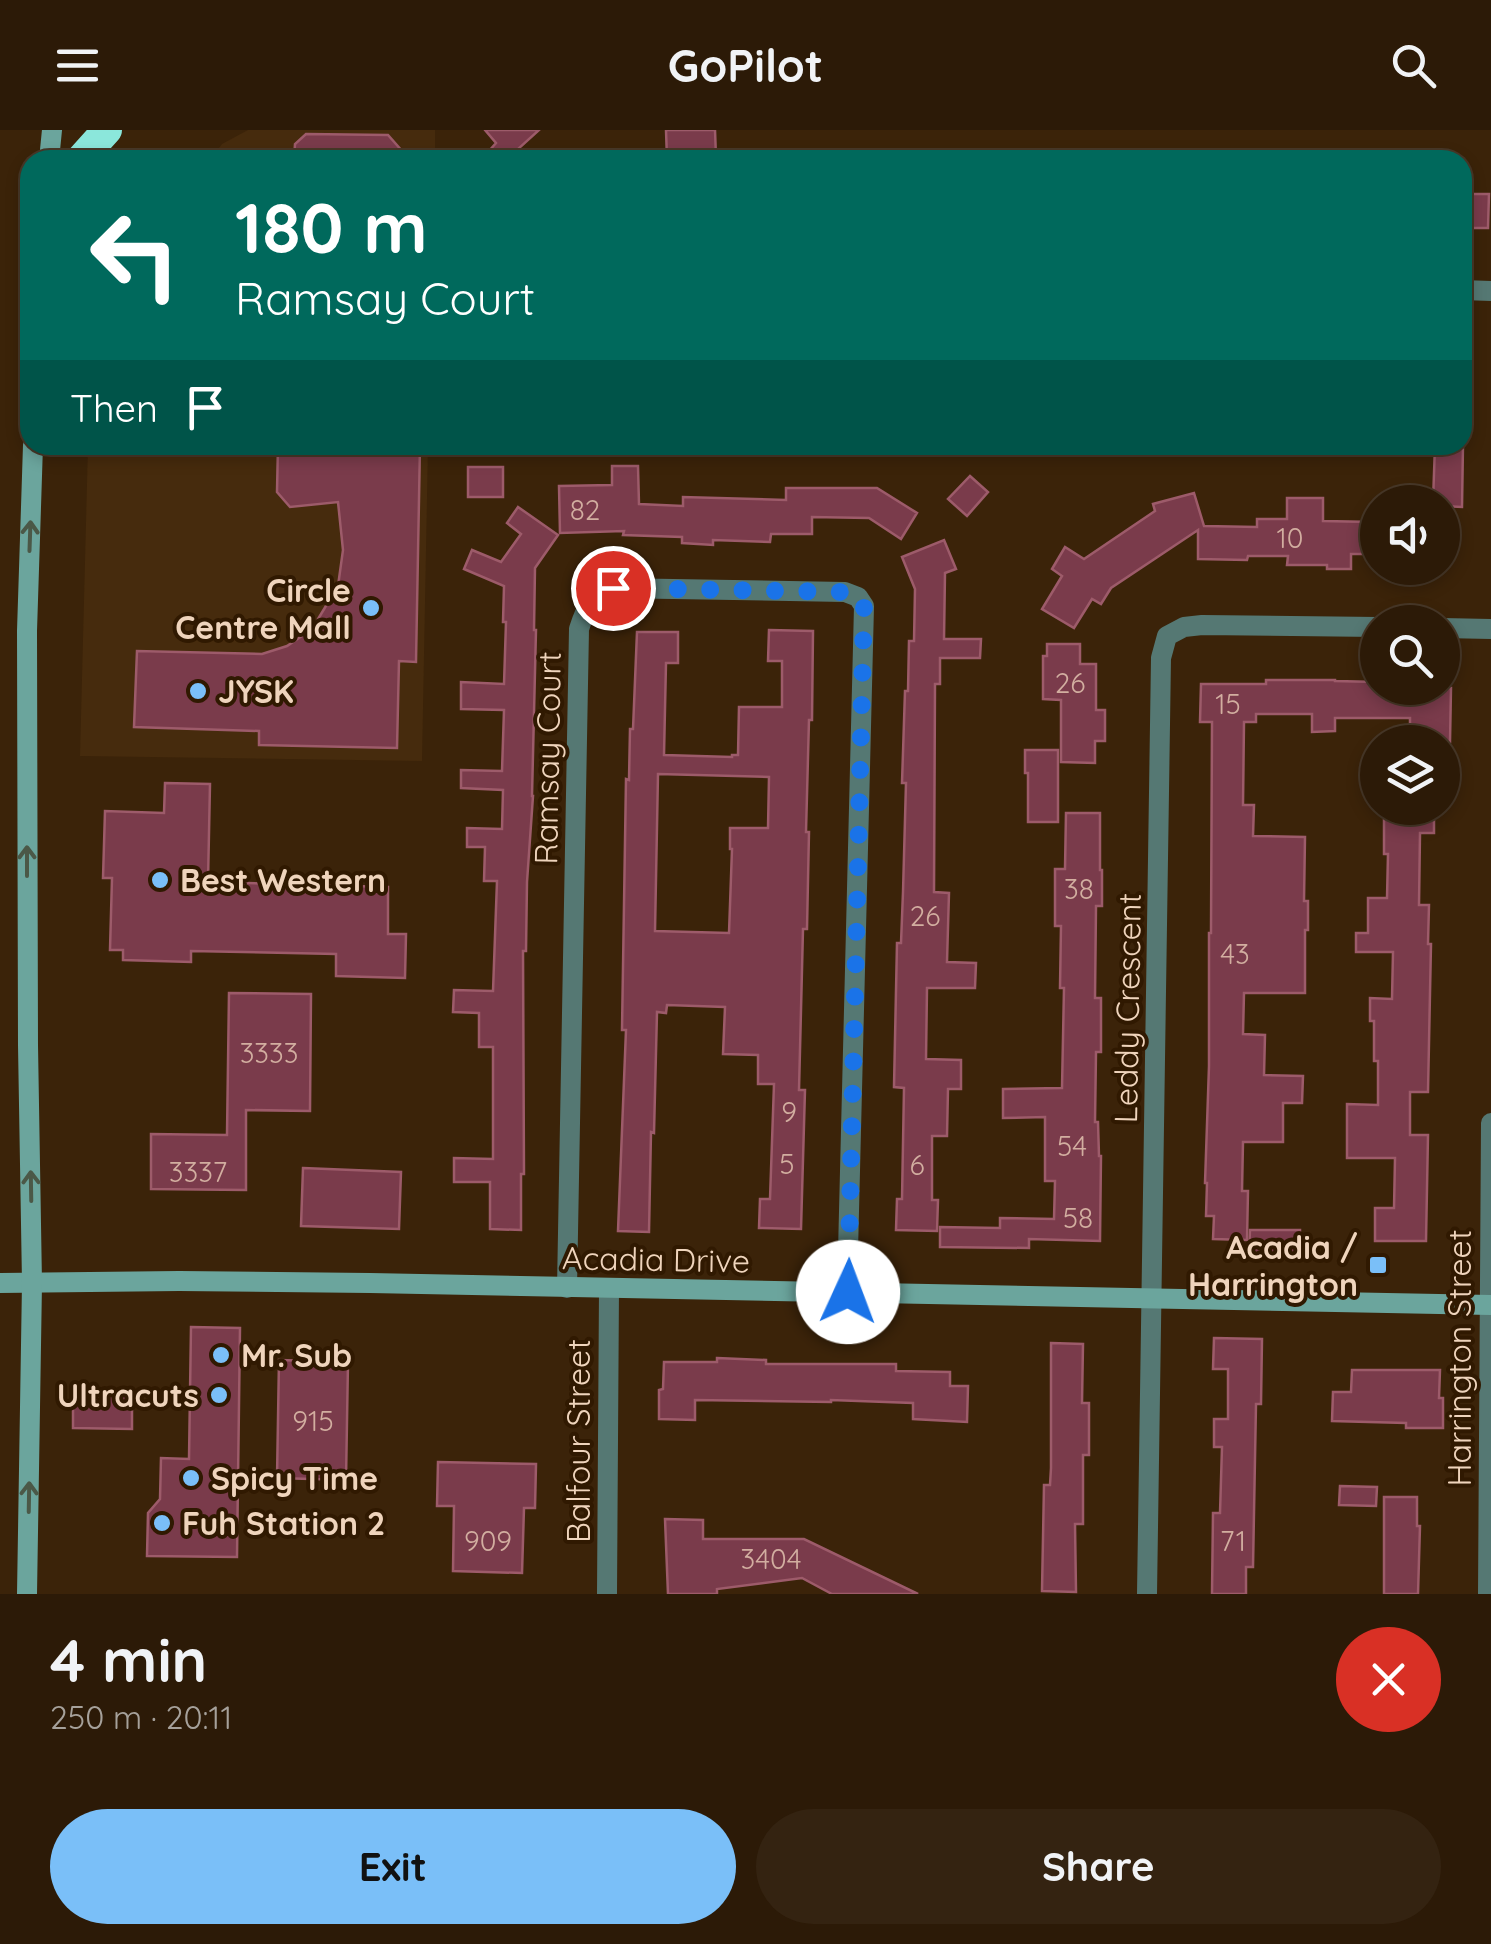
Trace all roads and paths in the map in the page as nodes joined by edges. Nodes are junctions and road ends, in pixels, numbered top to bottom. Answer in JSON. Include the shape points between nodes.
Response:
{"nodes":[{"id":1,"x":107,"y":130,"type":"edge"},
{"id":2,"x":89,"y":150,"type":"edge"},
{"id":3,"x":34,"y":455,"type":"edge"},
{"id":4,"x":1360,"y":627,"type":"edge"},
{"id":5,"x":1460,"y":628,"type":"edge"},
{"id":6,"x":1491,"y":629,"type":"edge"},
{"id":7,"x":1491,"y":1122,"type":"edge"},
{"id":8,"x":0,"y":1282,"type":"edge"},
{"id":9,"x":32,"y":1283,"type":"junction"},
{"id":10,"x":567,"y":1288,"type":"junction"},
{"id":11,"x":609,"y":1288,"type":"junction"},
{"id":12,"x":848,"y":1292,"type":"junction"},
{"id":13,"x":1153,"y":1299,"type":"junction"},
{"id":14,"x":1490,"y":1305,"type":"edge"},
{"id":15,"x":27,"y":1594,"type":"edge"},
{"id":16,"x":608,"y":1594,"type":"edge"},
{"id":17,"x":1148,"y":1594,"type":"edge"},
{"id":18,"x":1488,"y":1594,"type":"edge"}],
"edges":[{"from":1,"to":2,"type":"highway"},
{"from":9,"to":3,"type":"street","one_way":true,"via":[[27,630]]},
{"from":4,"to":13,"type":"street","name":"Leddy Crescent","via":[[1202,625],[1167,636],[1161,658]]},
{"from":5,"to":6,"type":"street"},
{"from":7,"to":14,"type":"street","name":"Harrington Street"},
{"from":8,"to":9,"type":"street","name":"Acadia Drive"},
{"from":9,"to":10,"type":"street","name":"Acadia Drive"},
{"from":15,"to":9,"type":"street","one_way":true},
{"from":10,"to":11,"type":"street","name":"Acadia Drive"},
{"from":10,"to":12,"type":"street","name":"Ramsay Court","via":[[579,629],[594,598],[613,588],[845,592],[864,606]]},
{"from":11,"to":12,"type":"street","name":"Acadia Drive"},
{"from":11,"to":16,"type":"street","name":"Balfour Street"},
{"from":12,"to":13,"type":"street","name":"Acadia Drive"},
{"from":13,"to":14,"type":"street","name":"Acadia Drive"},
{"from":13,"to":17,"type":"street","name":"Leddy Crescent"},
{"from":14,"to":18,"type":"street","name":"Harrington Street"}]}
